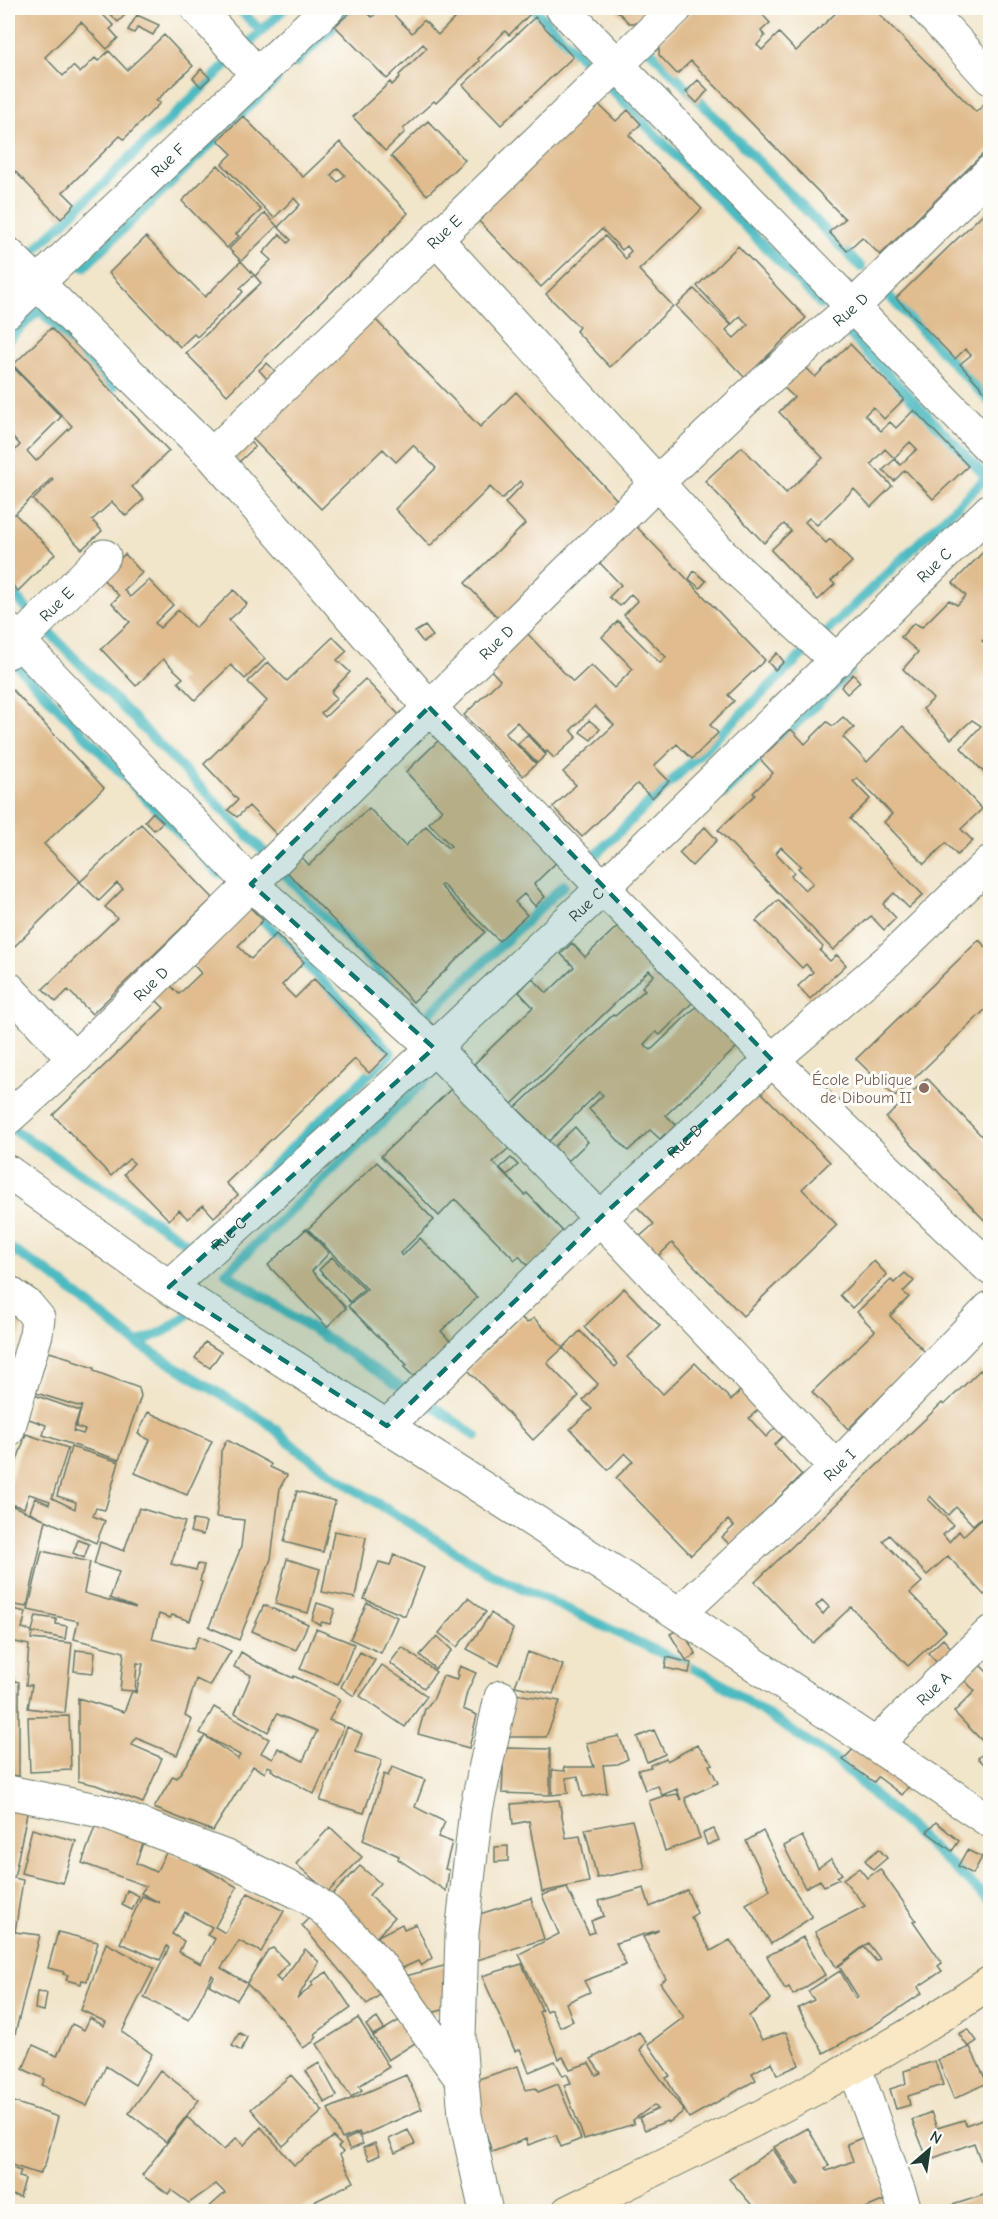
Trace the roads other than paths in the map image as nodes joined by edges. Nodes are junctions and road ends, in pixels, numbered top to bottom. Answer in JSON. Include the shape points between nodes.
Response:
{"nodes":[{"id":1,"x":197,"y":8,"type":"edge"},
{"id":2,"x":328,"y":8,"type":"edge"},
{"id":3,"x":562,"y":8,"type":"edge"},
{"id":4,"x":676,"y":8,"type":"edge"},
{"id":5,"x":926,"y":8,"type":"edge"},
{"id":6,"x":617,"y":65,"type":"junction"},
{"id":7,"x":258,"y":75,"type":"junction"},
{"id":8,"x":990,"y":78,"type":"edge"},
{"id":9,"x":990,"y":172,"type":"edge"},
{"id":10,"x":436,"y":239,"type":"junction"},
{"id":11,"x":8,"y":254,"type":"edge"},
{"id":12,"x":36,"y":283,"type":"junction"},
{"id":13,"x":853,"y":307,"type":"junction"},
{"id":14,"x":8,"y":311,"type":"edge"},
{"id":15,"x":990,"y":447,"type":"edge"},
{"id":16,"x":212,"y":455,"type":"junction"},
{"id":17,"x":658,"y":482,"type":"junction"},
{"id":18,"x":990,"y":510,"type":"edge"},
{"id":19,"x":104,"y":556,"type":"dead end"},
{"id":20,"x":11,"y":641,"type":"edge"},
{"id":21,"x":837,"y":661,"type":"junction"},
{"id":22,"x":429,"y":707,"type":"junction"},
{"id":23,"x":990,"y":862,"type":"edge"},
{"id":24,"x":251,"y":884,"type":"junction"},
{"id":25,"x":603,"y":888,"type":"junction"},
{"id":26,"x":8,"y":987,"type":"edge"},
{"id":27,"x":434,"y":1048,"type":"junction"},
{"id":28,"x":74,"y":1059,"type":"junction"},
{"id":29,"x":772,"y":1060,"type":"junction"},
{"id":30,"x":8,"y":1118,"type":"edge"},
{"id":31,"x":8,"y":1172,"type":"edge"},
{"id":32,"x":600,"y":1218,"type":"junction"},
{"id":33,"x":990,"y":1268,"type":"edge"},
{"id":34,"x":169,"y":1287,"type":"junction"},
{"id":35,"x":8,"y":1292,"type":"edge"},
{"id":36,"x":990,"y":1308,"type":"edge"},
{"id":37,"x":387,"y":1426,"type":"junction"},
{"id":38,"x":8,"y":1430,"type":"edge"},
{"id":39,"x":836,"y":1468,"type":"junction"},
{"id":40,"x":680,"y":1614,"type":"junction"},
{"id":41,"x":990,"y":1633,"type":"edge"},
{"id":42,"x":501,"y":1697,"type":"dead end"},
{"id":43,"x":876,"y":1744,"type":"junction"},
{"id":44,"x":8,"y":1792,"type":"edge"},
{"id":45,"x":990,"y":1821,"type":"edge"},
{"id":46,"x":990,"y":1983,"type":"edge"},
{"id":47,"x":855,"y":2068,"type":"junction"},
{"id":48,"x":462,"y":2080,"type":"junction"},
{"id":49,"x":486,"y":2211,"type":"edge"},
{"id":50,"x":568,"y":2211,"type":"edge"},
{"id":51,"x":906,"y":2211,"type":"edge"}],
"edges":[{"from":1,"to":7,"type":"street"},
{"from":2,"to":7,"type":"street","name":"Rue F"},
{"from":3,"to":6,"type":"street"},
{"from":4,"to":6,"type":"street","name":"Rue E"},
{"from":5,"to":8,"type":"street"},
{"from":6,"to":10,"type":"street","name":"Rue E"},
{"from":6,"to":13,"type":"street"},
{"from":7,"to":12,"type":"street","name":"Rue F"},
{"from":9,"to":13,"type":"street","name":"Rue D"},
{"from":10,"to":16,"type":"street","name":"Rue E"},
{"from":10,"to":17,"type":"street"},
{"from":11,"to":12,"type":"street"},
{"from":12,"to":14,"type":"street","name":"Rue F"},
{"from":12,"to":16,"type":"street"},
{"from":13,"to":15,"type":"street"},
{"from":13,"to":17,"type":"street","name":"Rue D","via":[[754,391]]},
{"from":16,"to":22,"type":"street"},
{"from":17,"to":21,"type":"street","via":[[732,565]]},
{"from":17,"to":22,"type":"street","name":"Rue D"},
{"from":18,"to":21,"type":"street","name":"Rue C"},
{"from":19,"to":20,"type":"street","name":"Rue E"},
{"from":20,"to":24,"type":"street"},
{"from":21,"to":25,"type":"street","name":"Rue C"},
{"from":22,"to":24,"type":"street","name":"Rue D"},
{"from":22,"to":25,"type":"street"},
{"from":23,"to":29,"type":"street","name":"Rue B","via":[[890,959]]},
{"from":24,"to":27,"type":"street"},
{"from":24,"to":28,"type":"street","name":"Rue D"},
{"from":25,"to":27,"type":"street","name":"Rue C"},
{"from":25,"to":29,"type":"street"},
{"from":26,"to":28,"type":"street"},
{"from":27,"to":32,"type":"street"},
{"from":27,"to":34,"type":"street","name":"Rue C"},
{"from":28,"to":30,"type":"street","name":"Rue D"},
{"from":29,"to":32,"type":"street","name":"Rue B"},
{"from":29,"to":33,"type":"street"},
{"from":31,"to":34,"type":"street"},
{"from":32,"to":37,"type":"street","name":"Rue B"},
{"from":32,"to":39,"type":"street"},
{"from":34,"to":37,"type":"street"},
{"from":35,"to":38,"type":"street","via":[[38,1318]]},
{"from":36,"to":39,"type":"street","name":"Rue I"},
{"from":37,"to":40,"type":"street"},
{"from":39,"to":40,"type":"street","name":"Rue I"},
{"from":40,"to":43,"type":"street"},
{"from":41,"to":43,"type":"street","name":"Rue A"},
{"from":42,"to":48,"type":"street","via":[[476,1809],[462,1933]]},
{"from":43,"to":45,"type":"street"},
{"from":44,"to":48,"type":"street","via":[[106,1812],[226,1857],[310,1898],[378,1963]]},
{"from":46,"to":47,"type":"main road"},
{"from":47,"to":50,"type":"main road","via":[[718,2140]]},
{"from":47,"to":51,"type":"street"},
{"from":48,"to":49,"type":"street","via":[[465,2115]]}]}
